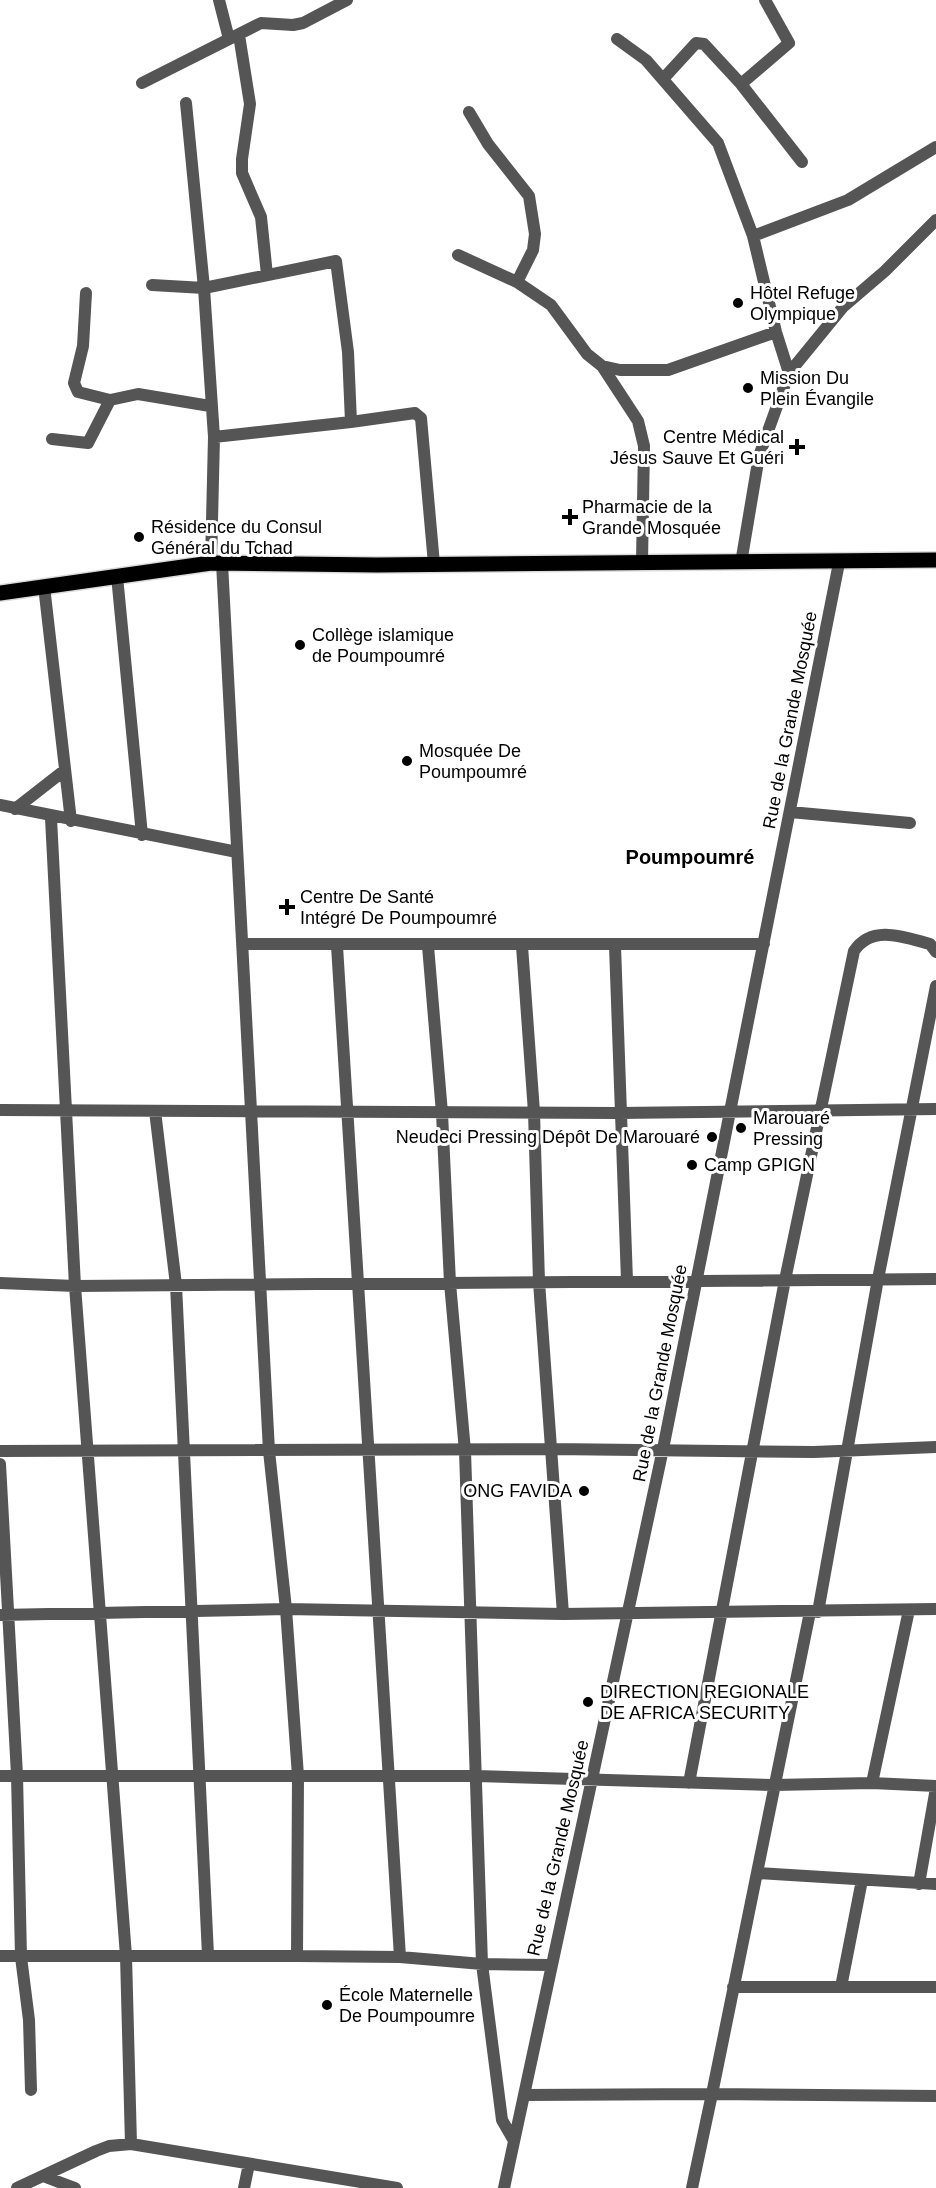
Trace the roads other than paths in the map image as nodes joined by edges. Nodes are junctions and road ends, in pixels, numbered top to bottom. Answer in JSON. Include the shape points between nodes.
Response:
{"nodes":[{"id":1,"x":219,"y":0,"type":"edge"},
{"id":2,"x":347,"y":0,"type":"edge"},
{"id":3,"x":765,"y":0,"type":"edge"},
{"id":4,"x":234,"y":37,"type":"junction"},
{"id":5,"x":617,"y":39,"type":"dead end"},
{"id":6,"x":663,"y":79,"type":"junction"},
{"id":7,"x":142,"y":83,"type":"dead end"},
{"id":8,"x":741,"y":84,"type":"junction"},
{"id":9,"x":186,"y":103,"type":"dead end"},
{"id":10,"x":470,"y":112,"type":"dead end"},
{"id":11,"x":936,"y":147,"type":"edge"},
{"id":12,"x":802,"y":162,"type":"dead end"},
{"id":13,"x":936,"y":220,"type":"edge"},
{"id":14,"x":753,"y":236,"type":"junction"},
{"id":15,"x":458,"y":255,"type":"dead end"},
{"id":16,"x":267,"y":275,"type":"junction"},
{"id":17,"x":517,"y":282,"type":"junction"},
{"id":18,"x":152,"y":285,"type":"dead end"},
{"id":19,"x":204,"y":288,"type":"junction"},
{"id":20,"x":86,"y":293,"type":"dead end"},
{"id":21,"x":776,"y":332,"type":"junction"},
{"id":22,"x":602,"y":366,"type":"junction"},
{"id":23,"x":789,"y":373,"type":"junction"},
{"id":24,"x":110,"y":400,"type":"junction"},
{"id":25,"x":210,"y":406,"type":"junction"},
{"id":26,"x":351,"y":422,"type":"junction"},
{"id":27,"x":214,"y":437,"type":"junction"},
{"id":28,"x":52,"y":439,"type":"dead end"},
{"id":29,"x":932,"y":559,"type":"edge"},
{"id":30,"x":642,"y":562,"type":"junction"},
{"id":31,"x":216,"y":563,"type":"junction"},
{"id":32,"x":741,"y":563,"type":"junction"},
{"id":33,"x":839,"y":563,"type":"junction"},
{"id":34,"x":434,"y":564,"type":"junction"},
{"id":35,"x":117,"y":576,"type":"junction"},
{"id":36,"x":44,"y":586,"type":"junction"},
{"id":37,"x":0,"y":593,"type":"edge"},
{"id":38,"x":65,"y":770,"type":"junction"},
{"id":39,"x":0,"y":805,"type":"edge"},
{"id":40,"x":15,"y":809,"type":"junction"},
{"id":41,"x":790,"y":812,"type":"junction"},
{"id":42,"x":51,"y":818,"type":"junction"},
{"id":43,"x":71,"y":821,"type":"junction"},
{"id":44,"x":910,"y":823,"type":"dead end"},
{"id":45,"x":142,"y":835,"type":"junction"},
{"id":46,"x":237,"y":852,"type":"junction"},
{"id":47,"x":242,"y":944,"type":"junction"},
{"id":48,"x":764,"y":944,"type":"junction"},
{"id":49,"x":337,"y":946,"type":"junction"},
{"id":50,"x":428,"y":946,"type":"junction"},
{"id":51,"x":522,"y":946,"type":"junction"},
{"id":52,"x":615,"y":946,"type":"junction"},
{"id":53,"x":936,"y":952,"type":"edge"},
{"id":54,"x":936,"y":986,"type":"edge"},
{"id":55,"x":936,"y":993,"type":"edge"},
{"id":56,"x":911,"y":1109,"type":"junction"},
{"id":57,"x":936,"y":1109,"type":"edge"},
{"id":58,"x":0,"y":1110,"type":"edge"},
{"id":59,"x":823,"y":1110,"type":"junction"},
{"id":60,"x":67,"y":1111,"type":"junction"},
{"id":61,"x":155,"y":1111,"type":"junction"},
{"id":62,"x":251,"y":1111,"type":"junction"},
{"id":63,"x":534,"y":1112,"type":"junction"},
{"id":64,"x":730,"y":1112,"type":"junction"},
{"id":65,"x":348,"y":1113,"type":"junction"},
{"id":66,"x":442,"y":1113,"type":"junction"},
{"id":67,"x":619,"y":1113,"type":"junction"},
{"id":68,"x":878,"y":1279,"type":"junction"},
{"id":69,"x":936,"y":1279,"type":"edge"},
{"id":70,"x":785,"y":1280,"type":"junction"},
{"id":71,"x":627,"y":1281,"type":"junction"},
{"id":72,"x":697,"y":1281,"type":"junction"},
{"id":73,"x":539,"y":1282,"type":"junction"},
{"id":74,"x":0,"y":1283,"type":"edge"},
{"id":75,"x":358,"y":1283,"type":"junction"},
{"id":76,"x":450,"y":1283,"type":"junction"},
{"id":77,"x":261,"y":1284,"type":"junction"},
{"id":78,"x":176,"y":1285,"type":"junction"},
{"id":79,"x":75,"y":1286,"type":"junction"},
{"id":80,"x":936,"y":1448,"type":"edge"},
{"id":81,"x":552,"y":1449,"type":"junction"},
{"id":82,"x":663,"y":1449,"type":"junction"},
{"id":83,"x":0,"y":1451,"type":"edge"},
{"id":84,"x":87,"y":1451,"type":"junction"},
{"id":85,"x":184,"y":1451,"type":"junction"},
{"id":86,"x":270,"y":1451,"type":"junction"},
{"id":87,"x":369,"y":1451,"type":"junction"},
{"id":88,"x":465,"y":1451,"type":"junction"},
{"id":89,"x":846,"y":1451,"type":"junction"},
{"id":90,"x":753,"y":1452,"type":"junction"},
{"id":91,"x":0,"y":1464,"type":"edge"},
{"id":92,"x":286,"y":1609,"type":"junction"},
{"id":93,"x":936,"y":1609,"type":"edge"},
{"id":94,"x":909,"y":1610,"type":"junction"},
{"id":95,"x":193,"y":1611,"type":"junction"},
{"id":96,"x":814,"y":1612,"type":"junction"},
{"id":97,"x":379,"y":1613,"type":"junction"},
{"id":98,"x":472,"y":1613,"type":"junction"},
{"id":99,"x":629,"y":1613,"type":"junction"},
{"id":100,"x":98,"y":1614,"type":"junction"},
{"id":101,"x":563,"y":1614,"type":"junction"},
{"id":102,"x":722,"y":1614,"type":"junction"},
{"id":103,"x":3,"y":1615,"type":"edge"},
{"id":104,"x":17,"y":1775,"type":"junction"},
{"id":105,"x":0,"y":1776,"type":"edge"},
{"id":106,"x":110,"y":1776,"type":"junction"},
{"id":107,"x":201,"y":1776,"type":"junction"},
{"id":108,"x":298,"y":1776,"type":"junction"},
{"id":109,"x":390,"y":1776,"type":"junction"},
{"id":110,"x":477,"y":1776,"type":"junction"},
{"id":111,"x":591,"y":1780,"type":"junction"},
{"id":112,"x":689,"y":1783,"type":"junction"},
{"id":113,"x":872,"y":1784,"type":"junction"},
{"id":114,"x":774,"y":1785,"type":"junction"},
{"id":115,"x":936,"y":1787,"type":"edge"},
{"id":116,"x":758,"y":1873,"type":"junction"},
{"id":117,"x":862,"y":1880,"type":"junction"},
{"id":118,"x":919,"y":1884,"type":"junction"},
{"id":119,"x":936,"y":1884,"type":"edge"},
{"id":120,"x":208,"y":1954,"type":"junction"},
{"id":121,"x":0,"y":1956,"type":"edge"},
{"id":122,"x":126,"y":1956,"type":"junction"},
{"id":123,"x":297,"y":1956,"type":"junction"},
{"id":124,"x":21,"y":1957,"type":"junction"},
{"id":125,"x":400,"y":1957,"type":"junction"},
{"id":126,"x":482,"y":1964,"type":"junction"},
{"id":127,"x":550,"y":1965,"type":"junction"},
{"id":128,"x":936,"y":1986,"type":"edge"},
{"id":129,"x":733,"y":1987,"type":"junction"},
{"id":130,"x":841,"y":1987,"type":"junction"},
{"id":131,"x":31,"y":2090,"type":"dead end"},
{"id":132,"x":712,"y":2094,"type":"junction"},
{"id":133,"x":524,"y":2095,"type":"junction"},
{"id":134,"x":936,"y":2096,"type":"edge"},
{"id":135,"x":513,"y":2139,"type":"junction"},
{"id":136,"x":131,"y":2144,"type":"junction"},
{"id":137,"x":249,"y":2164,"type":"junction"},
{"id":138,"x":44,"y":2176,"type":"junction"},
{"id":139,"x":17,"y":2188,"type":"edge"},
{"id":140,"x":75,"y":2188,"type":"edge"},
{"id":141,"x":244,"y":2188,"type":"edge"},
{"id":142,"x":397,"y":2188,"type":"edge"},
{"id":143,"x":504,"y":2188,"type":"edge"},
{"id":144,"x":692,"y":2188,"type":"edge"}],
"edges":[{"from":1,"to":4,"type":"street"},
{"from":2,"to":4,"type":"street","via":[[303,23],[261,23]]},
{"from":3,"to":8,"type":"street","via":[[789,43]]},
{"from":4,"to":7,"type":"street"},
{"from":4,"to":16,"type":"street","via":[[250,104],[242,173],[261,217]]},
{"from":5,"to":6,"type":"street","via":[[646,60]]},
{"from":6,"to":8,"type":"street","via":[[700,43]]},
{"from":6,"to":14,"type":"street","via":[[718,143]]},
{"from":8,"to":12,"type":"street"},
{"from":9,"to":19,"type":"street"},
{"from":10,"to":17,"type":"street","via":[[488,144],[529,196],[535,234],[533,250]]},
{"from":11,"to":14,"type":"street","via":[[848,200]]},
{"from":13,"to":23,"type":"street","via":[[843,307]]},
{"from":14,"to":21,"type":"street"},
{"from":15,"to":17,"type":"street"},
{"from":16,"to":19,"type":"street"},
{"from":16,"to":26,"type":"street","via":[[336,261],[348,352]]},
{"from":17,"to":22,"type":"street","via":[[550,305],[587,354]]},
{"from":18,"to":19,"type":"street"},
{"from":19,"to":25,"type":"street"},
{"from":20,"to":24,"type":"street","via":[[83,346],[74,383],[82,395]]},
{"from":21,"to":22,"type":"street","via":[[668,370]]},
{"from":21,"to":23,"type":"street"},
{"from":22,"to":30,"type":"street","via":[[638,422],[644,446]]},
{"from":23,"to":32,"type":"street","via":[[759,456]]},
{"from":24,"to":25,"type":"street","via":[[138,394]]},
{"from":24,"to":28,"type":"street","via":[[88,442]]},
{"from":25,"to":27,"type":"street"},
{"from":26,"to":27,"type":"street"},
{"from":26,"to":34,"type":"street","via":[[415,413],[421,418]]},
{"from":27,"to":31,"type":"street"},
{"from":29,"to":33,"type":"main road"},
{"from":30,"to":32,"type":"main road"},
{"from":30,"to":34,"type":"main road"},
{"from":31,"to":34,"type":"main road"},
{"from":31,"to":35,"type":"main road"},
{"from":31,"to":46,"type":"street"},
{"from":32,"to":33,"type":"main road"},
{"from":33,"to":41,"type":"street","name":"Rue de la Grande Mosquée"},
{"from":35,"to":36,"type":"main road"},
{"from":35,"to":45,"type":"street"},
{"from":36,"to":37,"type":"main road"},
{"from":36,"to":38,"type":"street"},
{"from":38,"to":40,"type":"street"},
{"from":38,"to":43,"type":"street"},
{"from":39,"to":40,"type":"street"},
{"from":40,"to":42,"type":"street"},
{"from":41,"to":44,"type":"street"},
{"from":41,"to":48,"type":"street","name":"Rue de la Grande Mosquée"},
{"from":42,"to":43,"type":"street"},
{"from":42,"to":60,"type":"street"},
{"from":43,"to":45,"type":"street"},
{"from":45,"to":46,"type":"street"},
{"from":46,"to":47,"type":"street"},
{"from":47,"to":49,"type":"street"},
{"from":47,"to":62,"type":"street"},
{"from":48,"to":52,"type":"street"},
{"from":48,"to":64,"type":"street","name":"Rue de la Grande Mosquée"},
{"from":49,"to":50,"type":"street"},
{"from":49,"to":65,"type":"street"},
{"from":50,"to":51,"type":"street"},
{"from":50,"to":66,"type":"street"},
{"from":51,"to":52,"type":"street"},
{"from":51,"to":63,"type":"street"},
{"from":52,"to":67,"type":"street"},
{"from":53,"to":59,"type":"street","via":[[930,944],[902,936],[876,935],[862,940],[854,951]]},
{"from":54,"to":55,"type":"street"},
{"from":55,"to":56,"type":"street"},
{"from":56,"to":57,"type":"street"},
{"from":56,"to":59,"type":"street"},
{"from":56,"to":68,"type":"street"},
{"from":58,"to":60,"type":"street"},
{"from":59,"to":64,"type":"street"},
{"from":59,"to":70,"type":"street"},
{"from":60,"to":61,"type":"street"},
{"from":60,"to":79,"type":"street"},
{"from":61,"to":62,"type":"street"},
{"from":61,"to":78,"type":"street"},
{"from":62,"to":65,"type":"street"},
{"from":62,"to":77,"type":"street"},
{"from":63,"to":66,"type":"street"},
{"from":63,"to":67,"type":"street"},
{"from":63,"to":73,"type":"street"},
{"from":64,"to":67,"type":"street"},
{"from":64,"to":72,"type":"street","name":"Rue de la Grande Mosquée"},
{"from":65,"to":66,"type":"street"},
{"from":65,"to":75,"type":"street"},
{"from":66,"to":76,"type":"street"},
{"from":67,"to":71,"type":"street"},
{"from":68,"to":69,"type":"street"},
{"from":68,"to":70,"type":"street"},
{"from":68,"to":89,"type":"street"},
{"from":70,"to":72,"type":"street"},
{"from":70,"to":90,"type":"street"},
{"from":71,"to":72,"type":"street"},
{"from":71,"to":73,"type":"street"},
{"from":72,"to":82,"type":"street","name":"Rue de la Grande Mosquée"},
{"from":73,"to":76,"type":"street"},
{"from":73,"to":81,"type":"street"},
{"from":74,"to":79,"type":"street"},
{"from":75,"to":76,"type":"street"},
{"from":75,"to":77,"type":"street"},
{"from":75,"to":87,"type":"street"},
{"from":76,"to":88,"type":"street"},
{"from":77,"to":78,"type":"street"},
{"from":77,"to":86,"type":"street"},
{"from":78,"to":79,"type":"street"},
{"from":78,"to":85,"type":"street"},
{"from":79,"to":84,"type":"street"},
{"from":80,"to":89,"type":"street"},
{"from":81,"to":82,"type":"street"},
{"from":81,"to":88,"type":"street"},
{"from":81,"to":101,"type":"street"},
{"from":82,"to":90,"type":"street"},
{"from":82,"to":99,"type":"street","name":"Rue de la Grande Mosquée"},
{"from":83,"to":84,"type":"street"},
{"from":84,"to":85,"type":"street"},
{"from":84,"to":100,"type":"street"},
{"from":85,"to":86,"type":"street"},
{"from":85,"to":95,"type":"street"},
{"from":86,"to":87,"type":"street"},
{"from":86,"to":92,"type":"street"},
{"from":87,"to":88,"type":"street"},
{"from":87,"to":97,"type":"street"},
{"from":88,"to":98,"type":"street"},
{"from":89,"to":90,"type":"street"},
{"from":89,"to":96,"type":"street"},
{"from":90,"to":102,"type":"street"},
{"from":91,"to":103,"type":"street"},
{"from":92,"to":95,"type":"street"},
{"from":92,"to":97,"type":"street"},
{"from":92,"to":108,"type":"street"},
{"from":93,"to":94,"type":"street"},
{"from":94,"to":96,"type":"street"},
{"from":94,"to":113,"type":"street"},
{"from":95,"to":100,"type":"street"},
{"from":95,"to":107,"type":"street"},
{"from":96,"to":102,"type":"street"},
{"from":96,"to":114,"type":"street"},
{"from":97,"to":98,"type":"street"},
{"from":97,"to":109,"type":"street"},
{"from":98,"to":101,"type":"street"},
{"from":98,"to":110,"type":"street"},
{"from":99,"to":101,"type":"street"},
{"from":99,"to":102,"type":"street"},
{"from":99,"to":111,"type":"street","name":"Rue de la Grande Mosquée"},
{"from":100,"to":103,"type":"street"},
{"from":100,"to":106,"type":"street"},
{"from":102,"to":112,"type":"street"},
{"from":103,"to":104,"type":"street"},
{"from":104,"to":105,"type":"street"},
{"from":104,"to":106,"type":"street"},
{"from":104,"to":124,"type":"street"},
{"from":106,"to":107,"type":"street"},
{"from":106,"to":122,"type":"street"},
{"from":107,"to":108,"type":"street"},
{"from":107,"to":120,"type":"street"},
{"from":108,"to":109,"type":"street"},
{"from":108,"to":123,"type":"street"},
{"from":109,"to":110,"type":"street"},
{"from":109,"to":125,"type":"street"},
{"from":110,"to":111,"type":"street"},
{"from":110,"to":126,"type":"street"},
{"from":111,"to":112,"type":"street"},
{"from":111,"to":127,"type":"street","name":"Rue de la Grande Mosquée"},
{"from":112,"to":114,"type":"street"},
{"from":113,"to":114,"type":"street"},
{"from":113,"to":115,"type":"street"},
{"from":114,"to":116,"type":"street"},
{"from":115,"to":118,"type":"street"},
{"from":116,"to":117,"type":"street"},
{"from":116,"to":129,"type":"street"},
{"from":117,"to":118,"type":"street"},
{"from":117,"to":130,"type":"street"},
{"from":118,"to":119,"type":"street"},
{"from":120,"to":122,"type":"street"},
{"from":120,"to":123,"type":"street"},
{"from":121,"to":124,"type":"street"},
{"from":122,"to":124,"type":"street"},
{"from":122,"to":136,"type":"street"},
{"from":123,"to":125,"type":"street"},
{"from":124,"to":131,"type":"street","via":[[29,2020]]},
{"from":125,"to":126,"type":"street"},
{"from":126,"to":127,"type":"street"},
{"from":126,"to":135,"type":"street","via":[[502,2120]]},
{"from":127,"to":133,"type":"street","name":"Rue de la Grande Mosquée"},
{"from":128,"to":130,"type":"street"},
{"from":129,"to":130,"type":"street"},
{"from":129,"to":132,"type":"street"},
{"from":132,"to":133,"type":"street"},
{"from":132,"to":134,"type":"street"},
{"from":132,"to":144,"type":"street"},
{"from":133,"to":135,"type":"street","name":"Rue de la Grande Mosquée"},
{"from":135,"to":143,"type":"street","name":"Rue de la Grande Mosquée"},
{"from":136,"to":137,"type":"street"},
{"from":136,"to":138,"type":"street","via":[[103,2148]]},
{"from":137,"to":141,"type":"street"},
{"from":137,"to":142,"type":"street"},
{"from":138,"to":139,"type":"street"},
{"from":138,"to":140,"type":"street"}]}
